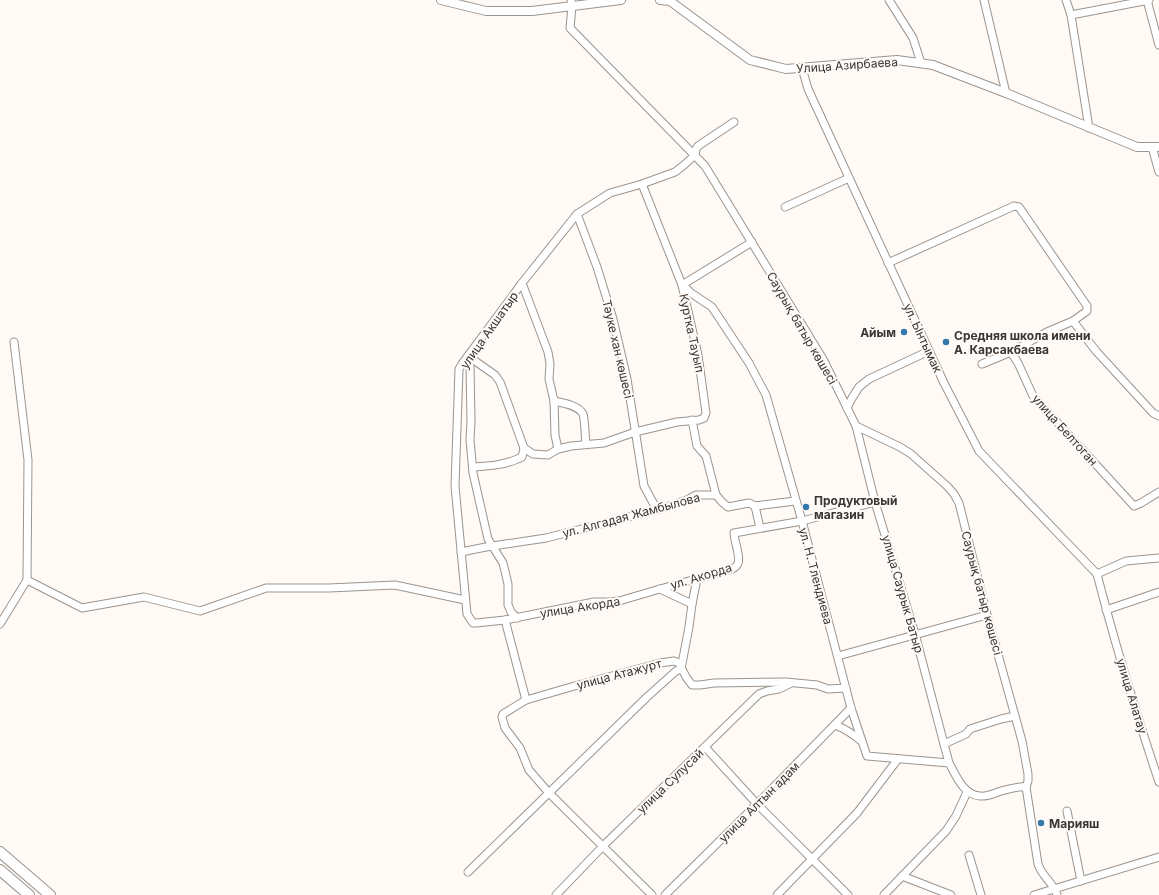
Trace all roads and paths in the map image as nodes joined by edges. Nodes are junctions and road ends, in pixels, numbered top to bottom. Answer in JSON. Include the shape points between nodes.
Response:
{"nodes":[{"id":1,"x":441,"y":0,"type":"edge"},
{"id":2,"x":621,"y":0,"type":"edge"},
{"id":3,"x":660,"y":0,"type":"edge"},
{"id":4,"x":889,"y":0,"type":"edge"},
{"id":5,"x":984,"y":0,"type":"edge"},
{"id":6,"x":1066,"y":0,"type":"edge"},
{"id":7,"x":1148,"y":0,"type":"edge"},
{"id":8,"x":452,"y":2,"type":"edge"},
{"id":9,"x":572,"y":3,"type":"edge"},
{"id":10,"x":1071,"y":15,"type":"junction"},
{"id":11,"x":1159,"y":46,"type":"edge"},
{"id":12,"x":920,"y":63,"type":"junction"},
{"id":13,"x":802,"y":68,"type":"junction"},
{"id":14,"x":1006,"y":93,"type":"junction"},
{"id":15,"x":734,"y":122,"type":"dead end"},
{"id":16,"x":1089,"y":128,"type":"junction"},
{"id":17,"x":1155,"y":147,"type":"edge"},
{"id":18,"x":1159,"y":154,"type":"edge"},
{"id":19,"x":695,"y":155,"type":"junction"},
{"id":20,"x":1159,"y":172,"type":"edge"},
{"id":21,"x":849,"y":178,"type":"junction"},
{"id":22,"x":642,"y":184,"type":"junction"},
{"id":23,"x":785,"y":207,"type":"dead end"},
{"id":24,"x":577,"y":214,"type":"junction"},
{"id":25,"x":752,"y":242,"type":"junction"},
{"id":26,"x":888,"y":263,"type":"junction"},
{"id":27,"x":522,"y":283,"type":"junction"},
{"id":28,"x":682,"y":285,"type":"junction"},
{"id":29,"x":1073,"y":321,"type":"junction"},
{"id":30,"x":14,"y":342,"type":"dead end"},
{"id":31,"x":929,"y":351,"type":"junction"},
{"id":32,"x":1011,"y":352,"type":"junction"},
{"id":33,"x":468,"y":356,"type":"junction"},
{"id":34,"x":982,"y":364,"type":"dead end"},
{"id":35,"x":554,"y":401,"type":"junction"},
{"id":36,"x":847,"y":408,"type":"junction"},
{"id":37,"x":1159,"y":416,"type":"edge"},
{"id":38,"x":692,"y":420,"type":"junction"},
{"id":39,"x":856,"y":426,"type":"junction"},
{"id":40,"x":635,"y":432,"type":"junction"},
{"id":41,"x":586,"y":444,"type":"junction"},
{"id":42,"x":524,"y":448,"type":"junction"},
{"id":43,"x":558,"y":449,"type":"junction"},
{"id":44,"x":473,"y":466,"type":"junction"},
{"id":45,"x":1159,"y":492,"type":"edge"},
{"id":46,"x":716,"y":495,"type":"junction"},
{"id":47,"x":795,"y":501,"type":"junction"},
{"id":48,"x":875,"y":502,"type":"junction"},
{"id":49,"x":755,"y":506,"type":"junction"},
{"id":50,"x":657,"y":510,"type":"junction"},
{"id":51,"x":802,"y":521,"type":"junction"},
{"id":52,"x":760,"y":528,"type":"junction"},
{"id":53,"x":492,"y":546,"type":"junction"},
{"id":54,"x":461,"y":552,"type":"junction"},
{"id":55,"x":1159,"y":558,"type":"edge"},
{"id":56,"x":1097,"y":574,"type":"junction"},
{"id":57,"x":697,"y":579,"type":"junction"},
{"id":58,"x":27,"y":580,"type":"junction"},
{"id":59,"x":660,"y":588,"type":"junction"},
{"id":60,"x":1159,"y":592,"type":"edge"},
{"id":61,"x":465,"y":600,"type":"junction"},
{"id":62,"x":692,"y":604,"type":"junction"},
{"id":63,"x":1106,"y":610,"type":"junction"},
{"id":64,"x":987,"y":615,"type":"junction"},
{"id":65,"x":517,"y":618,"type":"junction"},
{"id":66,"x":505,"y":620,"type":"junction"},
{"id":67,"x":476,"y":623,"type":"joint"},
{"id":68,"x":0,"y":624,"type":"edge"},
{"id":69,"x":915,"y":634,"type":"junction"},
{"id":70,"x":838,"y":656,"type":"junction"},
{"id":71,"x":681,"y":669,"type":"junction"},
{"id":72,"x":793,"y":682,"type":"junction"},
{"id":73,"x":846,"y":688,"type":"junction"},
{"id":74,"x":526,"y":700,"type":"junction"},
{"id":75,"x":851,"y":708,"type":"junction"},
{"id":76,"x":1015,"y":716,"type":"junction"},
{"id":77,"x":835,"y":725,"type":"junction"},
{"id":78,"x":862,"y":743,"type":"junction"},
{"id":79,"x":944,"y":744,"type":"junction"},
{"id":80,"x":705,"y":747,"type":"junction"},
{"id":81,"x":898,"y":759,"type":"junction"},
{"id":82,"x":949,"y":763,"type":"junction"},
{"id":83,"x":1159,"y":782,"type":"edge"},
{"id":84,"x":1026,"y":787,"type":"junction"},
{"id":85,"x":967,"y":792,"type":"junction"},
{"id":86,"x":549,"y":793,"type":"junction"},
{"id":87,"x":757,"y":804,"type":"junction"},
{"id":88,"x":1067,"y":811,"type":"dead end"},
{"id":89,"x":602,"y":847,"type":"junction"},
{"id":90,"x":0,"y":852,"type":"edge"},
{"id":91,"x":970,"y":855,"type":"dead end"},
{"id":92,"x":1159,"y":857,"type":"edge"},
{"id":93,"x":813,"y":859,"type":"junction"},
{"id":94,"x":0,"y":870,"type":"edge"},
{"id":95,"x":468,"y":872,"type":"dead end"},
{"id":96,"x":902,"y":876,"type":"junction"},
{"id":97,"x":1081,"y":881,"type":"junction"},
{"id":98,"x":1057,"y":892,"type":"edge"},
{"id":99,"x":30,"y":895,"type":"edge"},
{"id":100,"x":50,"y":895,"type":"edge"},
{"id":101,"x":556,"y":895,"type":"edge"},
{"id":102,"x":652,"y":895,"type":"edge"},
{"id":103,"x":665,"y":895,"type":"edge"},
{"id":104,"x":777,"y":895,"type":"edge"},
{"id":105,"x":848,"y":895,"type":"edge"},
{"id":106,"x":884,"y":895,"type":"edge"},
{"id":107,"x":951,"y":895,"type":"edge"},
{"id":108,"x":981,"y":895,"type":"edge"},
{"id":109,"x":1034,"y":895,"type":"edge"}],
"edges":[{"from":1,"to":8,"type":"main road"},
{"from":2,"to":9,"type":"main road"},
{"from":3,"to":13,"type":"main road","name":"Улица Азирбаева","via":[[670,1],[750,60],[786,69]]},
{"from":4,"to":12,"type":"street","via":[[913,38]]},
{"from":5,"to":14,"type":"street"},
{"from":6,"to":10,"type":"street"},
{"from":7,"to":10,"type":"street"},
{"from":7,"to":11,"type":"street"},
{"from":8,"to":9,"type":"main road","via":[[486,11],[532,11]]},
{"from":9,"to":19,"type":"street","name":"Саурық батыр көшесі","via":[[570,28]]},
{"from":10,"to":16,"type":"street"},
{"from":12,"to":13,"type":"main road","name":"Улица Азирбаева","via":[[897,60]]},
{"from":12,"to":14,"type":"main road","name":"Улица Азирбаева","via":[[933,65]]},
{"from":13,"to":21,"type":"street","name":"ул. Ынтымак","via":[[808,88]]},
{"from":14,"to":16,"type":"main road","name":"Улица Азирбаева"},
{"from":15,"to":19,"type":"street","name":"улица Акшатыр","via":[[698,146]]},
{"from":16,"to":17,"type":"main road","name":"Улица Азирбаева","via":[[1137,147]]},
{"from":17,"to":18,"type":"street"},
{"from":17,"to":20,"type":"street"},
{"from":19,"to":22,"type":"street","name":"улица Акшатыр","via":[[674,172]]},
{"from":19,"to":25,"type":"street","name":"Саурық батыр көшесі","via":[[705,166]]},
{"from":21,"to":23,"type":"street"},
{"from":21,"to":26,"type":"street","name":"ул. Ынтымак"},
{"from":22,"to":24,"type":"street","name":"улица Акшатыр","via":[[610,193]]},
{"from":22,"to":28,"type":"street","name":"Куртка Тауып"},
{"from":24,"to":27,"type":"street","name":"улица Акшатыр"},
{"from":24,"to":40,"type":"street","name":"Тәуке хан көшесі","via":[[613,319],[627,379]]},
{"from":25,"to":28,"type":"street"},
{"from":25,"to":36,"type":"street","name":"Саурық батыр көшесі","via":[[823,359]]},
{"from":26,"to":29,"type":"street","via":[[1014,206],[1019,207],[1087,306],[1087,311]]},
{"from":26,"to":31,"type":"street","name":"ул. Ынтымак"},
{"from":27,"to":33,"type":"street","name":"улица Акшатыр"},
{"from":27,"to":35,"type":"street","via":[[548,352],[549,379]]},
{"from":28,"to":38,"type":"street","name":"Куртка Тауып","via":[[698,355],[706,413],[704,418]]},
{"from":28,"to":47,"type":"street","name":"ул. Н. Тлендиева","via":[[712,307],[749,363],[766,395]]},
{"from":29,"to":32,"type":"street"},
{"from":29,"to":37,"type":"street","via":[[1096,351],[1153,413]]},
{"from":30,"to":58,"type":"street","via":[[28,460]]},
{"from":31,"to":36,"type":"street","via":[[869,379],[859,387]]},
{"from":31,"to":56,"type":"street","name":"ул. Ынтымак","via":[[978,451]]},
{"from":32,"to":34,"type":"street"},
{"from":32,"to":45,"type":"street","name":"улица Белтоган","via":[[1033,396],[1134,506]]},
{"from":33,"to":42,"type":"street","via":[[495,374],[500,382]]},
{"from":33,"to":44,"type":"street"},
{"from":33,"to":54,"type":"street","name":"улица Акшатыр","via":[[459,369],[455,486]]},
{"from":35,"to":41,"type":"street","via":[[576,408],[583,414]]},
{"from":35,"to":43,"type":"street"},
{"from":36,"to":39,"type":"street","name":"Саурық батыр көшесі"},
{"from":38,"to":40,"type":"street","name":"Куртка Тауып"},
{"from":38,"to":46,"type":"street","via":[[697,446],[706,456]]},
{"from":39,"to":48,"type":"street","name":"улица Саурык Батыр"},
{"from":39,"to":64,"type":"street","name":"Саурық батыр көшесі","via":[[911,454],[954,494]]},
{"from":40,"to":41,"type":"street","name":"Куртка Тауып","via":[[604,443]]},
{"from":40,"to":50,"type":"street","name":"Тәуке хан көшесі","via":[[644,486]]},
{"from":41,"to":43,"type":"street","name":"Куртка Тауып"},
{"from":42,"to":43,"type":"street","name":"Куртка Тауып","via":[[533,454],[548,455]]},
{"from":42,"to":44,"type":"street","via":[[522,457],[513,462]]},
{"from":44,"to":53,"type":"street","via":[[488,539]]},
{"from":46,"to":49,"type":"street","name":"ул. Алгадая Жамбылова","via":[[728,507],[749,504]]},
{"from":46,"to":50,"type":"street","name":"ул. Алгадая Жамбылова","via":[[696,495]]},
{"from":47,"to":49,"type":"street","name":"ул. Алгадая Жамбылова"},
{"from":47,"to":51,"type":"street","name":"ул. Н. Тлендиева"},
{"from":48,"to":51,"type":"street","name":"ул. Акорда"},
{"from":48,"to":69,"type":"street","name":"улица Саурык Батыр"},
{"from":49,"to":52,"type":"street"},
{"from":50,"to":53,"type":"street","name":"ул. Алгадая Жамбылова","via":[[546,538]]},
{"from":51,"to":52,"type":"street","name":"ул. Акорда"},
{"from":51,"to":70,"type":"street","name":"ул. Н. Тлендиева"},
{"from":52,"to":57,"type":"street","name":"ул. Акорда","via":[[734,533],[739,560],[738,565],[732,570]]},
{"from":53,"to":54,"type":"street","name":"ул. Алгадая Жамбылова"},
{"from":53,"to":65,"type":"street","via":[[503,563],[508,584],[508,605],[510,612]]},
{"from":54,"to":61,"type":"street","name":"улица Акшатыр"},
{"from":55,"to":56,"type":"street","via":[[1126,561]]},
{"from":56,"to":63,"type":"street","name":"улица Алатау"},
{"from":57,"to":59,"type":"street","name":"ул. Акорда"},
{"from":57,"to":62,"type":"street"},
{"from":58,"to":61,"type":"street","via":[[82,608],[144,597],[200,611],[266,588],[395,585]]},
{"from":58,"to":68,"type":"street"},
{"from":59,"to":62,"type":"street"},
{"from":59,"to":65,"type":"street","name":"улица Акорда","via":[[619,601],[594,602]]},
{"from":60,"to":63,"type":"street"},
{"from":61,"to":67,"type":"street","name":"улица Акшатыр","via":[[467,614],[473,623]]},
{"from":62,"to":71,"type":"street"},
{"from":63,"to":83,"type":"street","name":"улица Алатау"},
{"from":64,"to":69,"type":"street"},
{"from":64,"to":76,"type":"street","name":"Саурық батыр көшесі"},
{"from":65,"to":66,"type":"street","name":"улица Акорда"},
{"from":66,"to":67,"type":"street","name":"улица Акорда"},
{"from":66,"to":74,"type":"street"},
{"from":69,"to":70,"type":"street"},
{"from":69,"to":79,"type":"street","name":"улица Саурык Батыр"},
{"from":70,"to":73,"type":"street","name":"ул. Н. Тлендиева"},
{"from":71,"to":72,"type":"street","name":"улица Атажурт","via":[[692,685]]},
{"from":71,"to":74,"type":"street","name":"улица Атажурт","via":[[679,663],[674,661],[660,663]]},
{"from":71,"to":86,"type":"street","via":[[647,697]]},
{"from":72,"to":73,"type":"street","name":"улица Атажурт","via":[[828,689]]},
{"from":72,"to":80,"type":"street","name":"улица Сулусай","via":[[759,694]]},
{"from":73,"to":75,"type":"street","name":"ул. Н. Тлендиева"},
{"from":74,"to":86,"type":"street","name":"улица Атажурт","via":[[502,717],[505,728],[520,748],[529,770]]},
{"from":75,"to":77,"type":"street","name":"улица Алтын адам"},
{"from":75,"to":78,"type":"street","name":"ул. Н. Тлендиева"},
{"from":76,"to":79,"type":"street","via":[[970,729],[966,734]]},
{"from":76,"to":84,"type":"street","name":"Саурық батыр көшесі","via":[[1028,774]]},
{"from":77,"to":78,"type":"street","via":[[854,734]]},
{"from":77,"to":87,"type":"street","name":"улица Алтын адам"},
{"from":78,"to":81,"type":"street","name":"ул. Н. Тлендиева","via":[[867,756]]},
{"from":79,"to":82,"type":"street","name":"улица Саурык Батыр"},
{"from":80,"to":87,"type":"street"},
{"from":80,"to":89,"type":"street","name":"улица Сулусай"},
{"from":81,"to":82,"type":"street"},
{"from":81,"to":93,"type":"street","via":[[857,813]]},
{"from":82,"to":85,"type":"street","name":"улица Саурык Батыр"},
{"from":84,"to":85,"type":"street","via":[[1014,787],[986,796]]},
{"from":84,"to":98,"type":"street","name":"Саурық батыр көшесі","via":[[1040,871]]},
{"from":85,"to":96,"type":"street","via":[[946,830]]},
{"from":86,"to":89,"type":"street"},
{"from":86,"to":95,"type":"street"},
{"from":87,"to":93,"type":"street"},
{"from":87,"to":103,"type":"street","name":"улица Алтын адам"},
{"from":88,"to":97,"type":"street"},
{"from":89,"to":101,"type":"street","name":"улица Сулусай"},
{"from":89,"to":102,"type":"street"},
{"from":90,"to":100,"type":"highway"},
{"from":91,"to":108,"type":"street"},
{"from":92,"to":97,"type":"street"},
{"from":93,"to":104,"type":"street"},
{"from":93,"to":105,"type":"street"},
{"from":94,"to":99,"type":"highway"},
{"from":96,"to":106,"type":"street"},
{"from":96,"to":107,"type":"street"},
{"from":97,"to":98,"type":"street"},
{"from":98,"to":109,"type":"street"}]}
